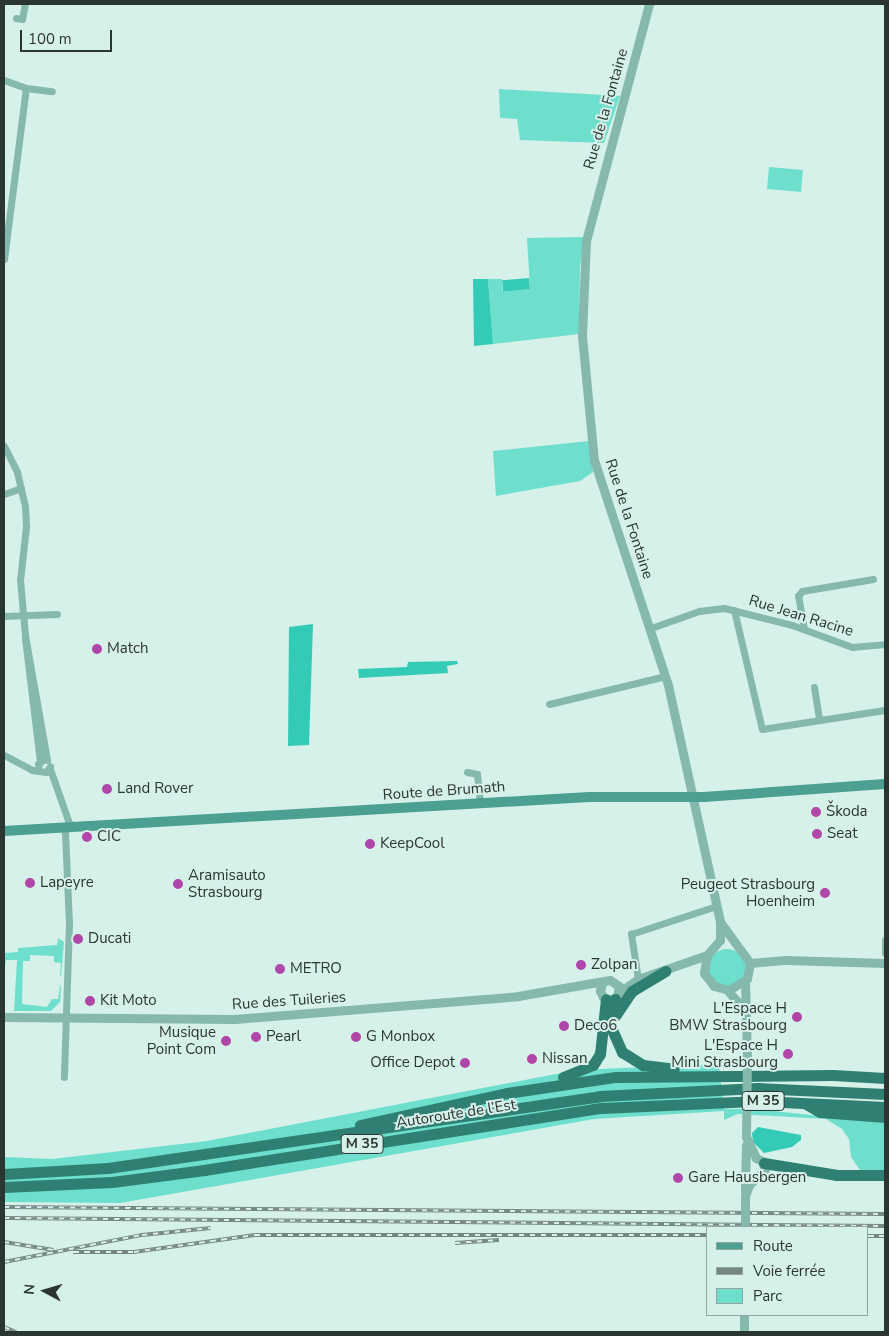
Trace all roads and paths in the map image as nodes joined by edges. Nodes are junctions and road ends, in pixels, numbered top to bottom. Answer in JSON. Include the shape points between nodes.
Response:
{"nodes":[{"id":1,"x":24,"y":4,"type":"edge"},
{"id":2,"x":649,"y":4,"type":"edge"},
{"id":3,"x":16,"y":18,"type":"dead end"},
{"id":4,"x":4,"y":80,"type":"edge"},
{"id":5,"x":26,"y":88,"type":"junction"},
{"id":6,"x":52,"y":91,"type":"dead end"},
{"id":7,"x":4,"y":258,"type":"edge"},
{"id":8,"x":4,"y":446,"type":"edge"},
{"id":9,"x":21,"y":488,"type":"junction"},
{"id":10,"x":4,"y":494,"type":"edge"},
{"id":11,"x":873,"y":580,"type":"dead end"},
{"id":12,"x":734,"y":610,"type":"junction"},
{"id":13,"x":57,"y":614,"type":"dead end"},
{"id":14,"x":23,"y":615,"type":"junction"},
{"id":15,"x":4,"y":616,"type":"edge"},
{"id":16,"x":651,"y":628,"type":"junction"},
{"id":17,"x":804,"y":629,"type":"junction"},
{"id":18,"x":885,"y":644,"type":"edge"},
{"id":19,"x":666,"y":676,"type":"junction"},
{"id":20,"x":814,"y":687,"type":"dead end"},
{"id":21,"x":549,"y":704,"type":"dead end"},
{"id":22,"x":885,"y":710,"type":"edge"},
{"id":23,"x":819,"y":720,"type":"junction"},
{"id":24,"x":4,"y":755,"type":"edge"},
{"id":25,"x":41,"y":766,"type":"junction"},
{"id":26,"x":468,"y":772,"type":"dead end"},
{"id":27,"x":885,"y":784,"type":"edge"},
{"id":28,"x":56,"y":789,"type":"junction"},
{"id":29,"x":692,"y":797,"type":"junction"},
{"id":30,"x":480,"y":803,"type":"junction"},
{"id":31,"x":67,"y":828,"type":"junction"},
{"id":32,"x":4,"y":831,"type":"edge"},
{"id":33,"x":716,"y":906,"type":"junction"},
{"id":34,"x":720,"y":922,"type":"junction"},
{"id":35,"x":885,"y":940,"type":"edge"},
{"id":36,"x":736,"y":945,"type":"junction"},
{"id":37,"x":715,"y":947,"type":"junction"},
{"id":38,"x":885,"y":954,"type":"edge"},
{"id":39,"x":707,"y":955,"type":"junction"},
{"id":40,"x":750,"y":963,"type":"junction"},
{"id":41,"x":885,"y":963,"type":"edge"},
{"id":42,"x":687,"y":964,"type":"junction"},
{"id":43,"x":665,"y":971,"type":"junction"},
{"id":44,"x":704,"y":973,"type":"junction"},
{"id":45,"x":635,"y":980,"type":"junction"},
{"id":46,"x":745,"y":981,"type":"junction"},
{"id":47,"x":616,"y":982,"type":"junction"},
{"id":48,"x":602,"y":983,"type":"junction"},
{"id":49,"x":576,"y":987,"type":"junction"},
{"id":50,"x":727,"y":990,"type":"junction"},
{"id":51,"x":610,"y":996,"type":"junction"},
{"id":52,"x":743,"y":1008,"type":"junction"},
{"id":53,"x":4,"y":1017,"type":"edge"},
{"id":54,"x":64,"y":1018,"type":"junction"},
{"id":55,"x":612,"y":1033,"type":"junction"},
{"id":56,"x":718,"y":1075,"type":"junction"},
{"id":57,"x":64,"y":1077,"type":"dead end"},
{"id":58,"x":885,"y":1078,"type":"edge"},
{"id":59,"x":507,"y":1093,"type":"junction"},
{"id":60,"x":885,"y":1094,"type":"edge"},
{"id":61,"x":805,"y":1103,"type":"junction"},
{"id":62,"x":885,"y":1108,"type":"edge"},
{"id":63,"x":885,"y":1117,"type":"edge"},
{"id":64,"x":350,"y":1132,"type":"junction"},
{"id":65,"x":753,"y":1164,"type":"junction"},
{"id":66,"x":4,"y":1174,"type":"edge"},
{"id":67,"x":885,"y":1175,"type":"edge"},
{"id":68,"x":756,"y":1177,"type":"junction"},
{"id":69,"x":4,"y":1188,"type":"edge"},
{"id":70,"x":746,"y":1196,"type":"junction"},
{"id":71,"x":745,"y":1226,"type":"edge"},
{"id":72,"x":744,"y":1316,"type":"edge"},
{"id":73,"x":744,"y":1332,"type":"edge"}],
"edges":[{"from":1,"to":3,"type":"street","via":[[22,19]]},
{"from":2,"to":16,"type":"street","name":"Rue de la Fontaine","via":[[588,231],[582,313],[594,460]]},
{"from":4,"to":5,"type":"street"},
{"from":5,"to":6,"type":"street"},
{"from":5,"to":7,"type":"street"},
{"from":8,"to":9,"type":"street"},
{"from":9,"to":10,"type":"street"},
{"from":9,"to":14,"type":"street","via":[[26,526],[20,580]]},
{"from":11,"to":17,"type":"street","via":[[802,591],[798,596]]},
{"from":12,"to":16,"type":"street","name":"Rue Jean Racine","via":[[706,610]]},
{"from":12,"to":17,"type":"street","name":"Rue Jean Racine"},
{"from":12,"to":23,"type":"street","via":[[762,729]]},
{"from":13,"to":14,"type":"street"},
{"from":14,"to":15,"type":"street"},
{"from":14,"to":25,"type":"street"},
{"from":16,"to":19,"type":"street","name":"Rue de la Fontaine"},
{"from":17,"to":18,"type":"street","name":"Rue Jean Racine","via":[[852,647]]},
{"from":19,"to":21,"type":"street"},
{"from":19,"to":29,"type":"street","name":"Rue de la Fontaine"},
{"from":20,"to":23,"type":"street"},
{"from":22,"to":23,"type":"street"},
{"from":24,"to":25,"type":"street","via":[[25,765]]},
{"from":25,"to":28,"type":"street"},
{"from":25,"to":28,"type":"street","via":[[50,769]]},
{"from":26,"to":30,"type":"street","via":[[477,774]]},
{"from":27,"to":29,"type":"main road","name":"Route de Brumath"},
{"from":28,"to":31,"type":"street","via":[[68,819]]},
{"from":29,"to":30,"type":"main road","name":"Route de Brumath","via":[[589,797]]},
{"from":29,"to":33,"type":"street","name":"Rue de la Fontaine"},
{"from":30,"to":31,"type":"main road","name":"Route de Brumath"},
{"from":31,"to":32,"type":"main road","name":"Route de Brumath"},
{"from":31,"to":54,"type":"street","via":[[69,923]]},
{"from":33,"to":34,"type":"street","name":"Rue de la Fontaine"},
{"from":33,"to":45,"type":"street","via":[[631,934]]},
{"from":34,"to":36,"type":"street","name":"Rue de la Fontaine"},
{"from":34,"to":37,"type":"street","name":"Rue de la Fontaine","via":[[720,940]]},
{"from":35,"to":38,"type":"street"},
{"from":36,"to":37,"type":"street","via":[[726,943]]},
{"from":36,"to":40,"type":"street","name":"Rue de la Fontaine"},
{"from":37,"to":39,"type":"street"},
{"from":39,"to":42,"type":"street","name":"Rue des Tuileries"},
{"from":39,"to":44,"type":"street"},
{"from":40,"to":41,"type":"street","via":[[786,960]]},
{"from":40,"to":46,"type":"street"},
{"from":42,"to":43,"type":"street","name":"Rue des Tuileries"},
{"from":42,"to":44,"type":"street"},
{"from":43,"to":45,"type":"street","name":"Rue des Tuileries"},
{"from":43,"to":55,"type":"highway","via":[[626,997],[615,1016]]},
{"from":44,"to":50,"type":"street","via":[[714,986]]},
{"from":45,"to":47,"type":"street","name":"Rue des Tuileries"},
{"from":45,"to":51,"type":"street","name":"Rue des Tuileries"},
{"from":46,"to":50,"type":"street"},
{"from":46,"to":52,"type":"street"},
{"from":47,"to":48,"type":"street","name":"Rue des Tuileries"},
{"from":47,"to":51,"type":"street"},
{"from":48,"to":49,"type":"street","name":"Rue des Tuileries"},
{"from":48,"to":51,"type":"street"},
{"from":49,"to":51,"type":"street","name":"Rue des Tuileries"},
{"from":49,"to":54,"type":"street","name":"Rue des Tuileries","via":[[422,1005],[234,1019]]},
{"from":50,"to":52,"type":"street"},
{"from":51,"to":55,"type":"highway"},
{"from":51,"to":59,"type":"highway","via":[[602,1046],[593,1065],[576,1074]]},
{"from":52,"to":65,"type":"street","bridge":true,"via":[[746,1137]]},
{"from":53,"to":54,"type":"street","name":"Rue des Tuileries"},
{"from":54,"to":57,"type":"street"},
{"from":55,"to":56,"type":"highway","via":[[622,1052],[636,1062]]},
{"from":56,"to":58,"type":"highway"},
{"from":56,"to":59,"type":"highway","via":[[616,1077]]},
{"from":59,"to":64,"type":"highway","via":[[363,1123]]},
{"from":60,"to":64,"type":"highway","name":"Autoroute de l’Est","number":"M 35","via":[[758,1088],[649,1091],[548,1101]]},
{"from":61,"to":62,"type":"highway","name":"Autoroute de l’Est","number":"M 35"},
{"from":61,"to":63,"type":"highway","via":[[820,1112]]},
{"from":61,"to":69,"type":"highway","name":"Autoroute de l’Est","number":"M 35","via":[[705,1102],[602,1108],[204,1170],[112,1182]]},
{"from":64,"to":66,"type":"highway","name":"Autoroute de l’Est","number":"M 35","via":[[108,1168]]},
{"from":65,"to":67,"type":"highway","via":[[837,1175]]},
{"from":65,"to":68,"type":"street"},
{"from":65,"to":68,"type":"street","via":[[763,1174]]},
{"from":65,"to":70,"type":"street"},
{"from":68,"to":70,"type":"street"},
{"from":70,"to":71,"type":"street","bridge":true},
{"from":72,"to":73,"type":"street"}]}
